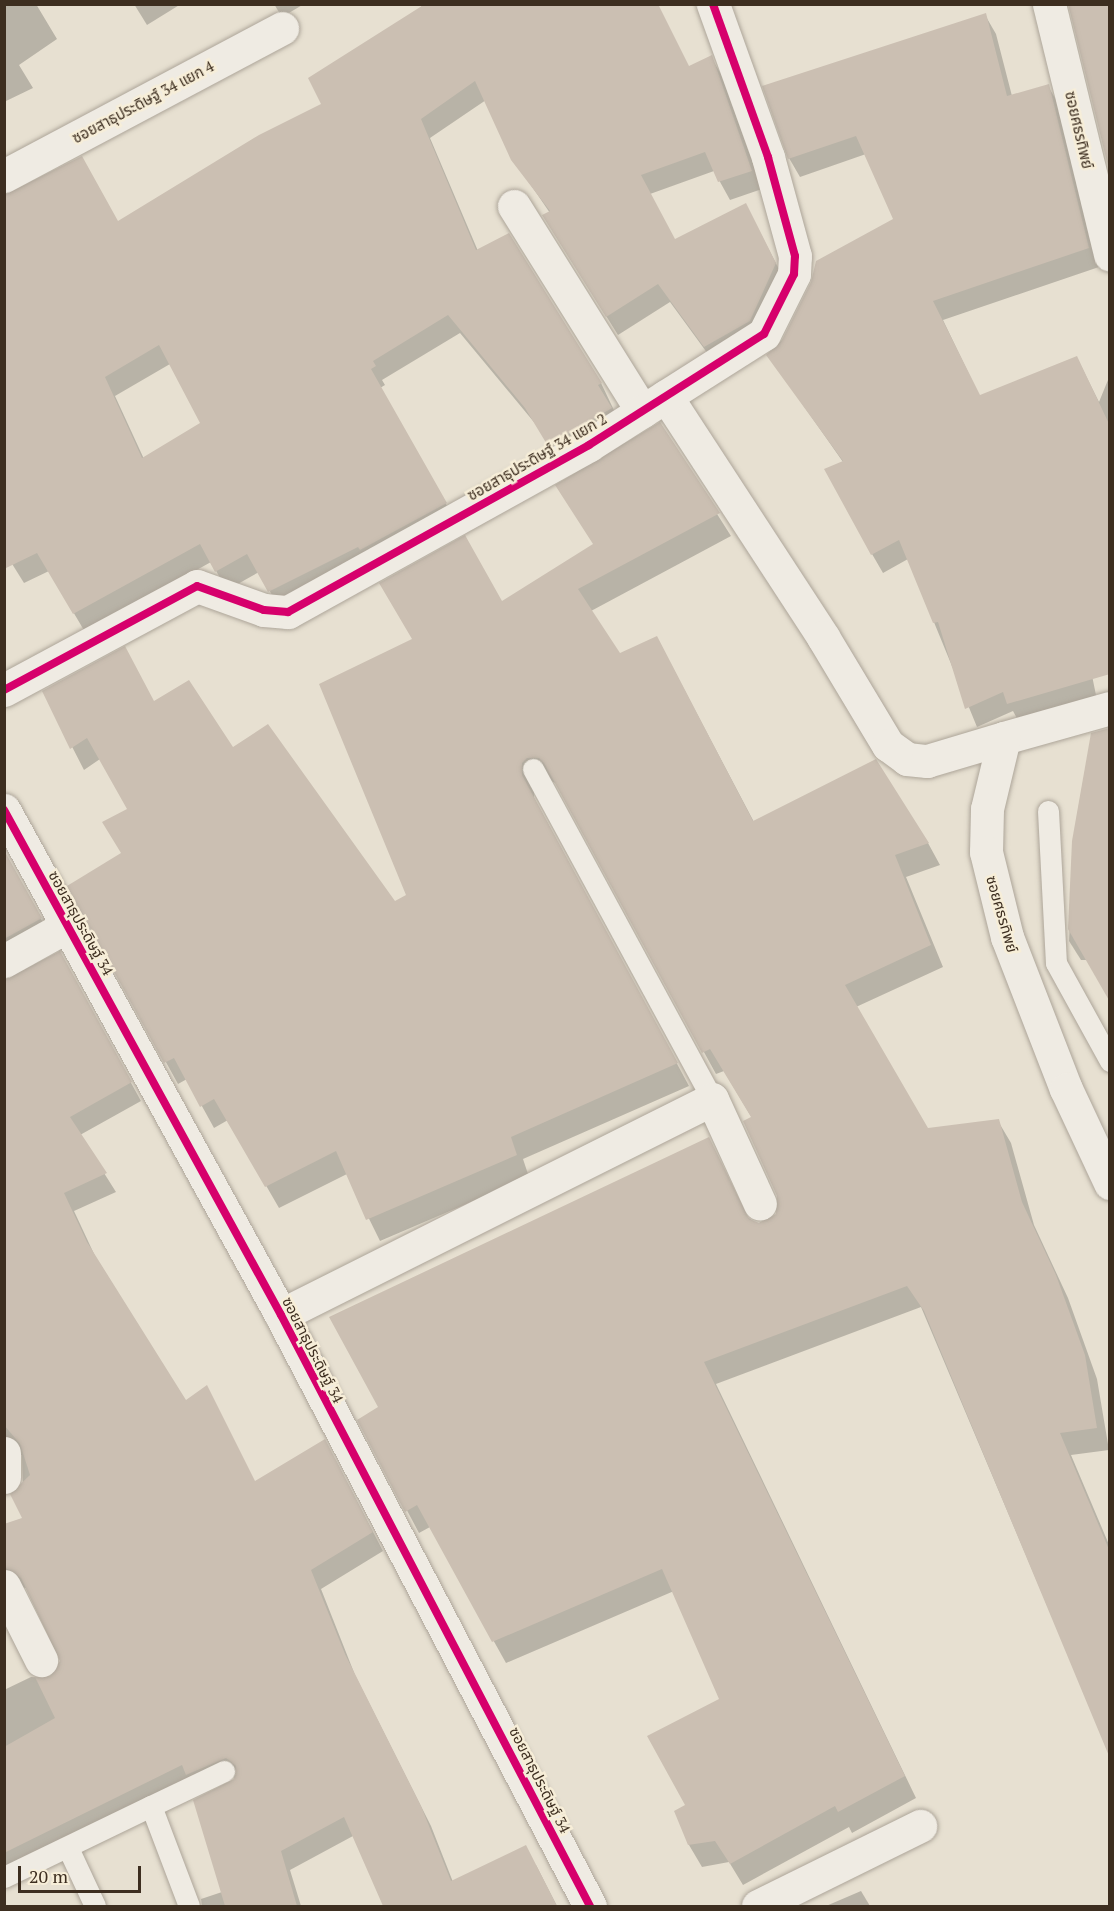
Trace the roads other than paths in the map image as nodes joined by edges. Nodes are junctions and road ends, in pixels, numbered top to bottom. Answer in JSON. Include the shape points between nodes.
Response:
{"nodes":[{"id":1,"x":713,"y":4,"type":"edge"},
{"id":2,"x":1049,"y":4,"type":"edge"},
{"id":3,"x":282,"y":28,"type":"dead end"},
{"id":4,"x":4,"y":176,"type":"edge"},
{"id":5,"x":514,"y":206,"type":"dead end"},
{"id":6,"x":1110,"y":255,"type":"edge"},
{"id":7,"x":654,"y":404,"type":"junction"},
{"id":8,"x":4,"y":690,"type":"edge"},
{"id":9,"x":1110,"y":708,"type":"edge"},
{"id":10,"x":1004,"y":738,"type":"junction"},
{"id":11,"x":533,"y":769,"type":"dead end"},
{"id":12,"x":4,"y":810,"type":"edge"},
{"id":13,"x":1048,"y":811,"type":"dead end"},
{"id":14,"x":67,"y":926,"type":"junction"},
{"id":15,"x":4,"y":961,"type":"edge"},
{"id":16,"x":1110,"y":1060,"type":"edge"},
{"id":17,"x":712,"y":1099,"type":"junction"},
{"id":18,"x":1110,"y":1184,"type":"edge"},
{"id":19,"x":760,"y":1204,"type":"dead end"},
{"id":20,"x":281,"y":1315,"type":"junction"},
{"id":21,"x":4,"y":1453,"type":"edge"},
{"id":22,"x":4,"y":1477,"type":"edge"},
{"id":23,"x":4,"y":1586,"type":"edge"},
{"id":24,"x":41,"y":1660,"type":"dead end"},
{"id":25,"x":224,"y":1771,"type":"dead end"},
{"id":26,"x":151,"y":1806,"type":"junction"},
{"id":27,"x":920,"y":1826,"type":"dead end"},
{"id":28,"x":68,"y":1848,"type":"junction"},
{"id":29,"x":4,"y":1877,"type":"edge"},
{"id":30,"x":95,"y":1906,"type":"edge"},
{"id":31,"x":189,"y":1906,"type":"edge"},
{"id":32,"x":590,"y":1906,"type":"edge"},
{"id":33,"x":758,"y":1906,"type":"edge"}],
"edges":[{"from":1,"to":7,"type":"street","name":"ซอยสาธุประดิษฐ์ 34 แยก 2","via":[[768,157],[791,235],[794,274],[764,334]]},
{"from":2,"to":6,"type":"street","name":"ซอยศธรทิพย์"},
{"from":3,"to":4,"type":"street","name":"ซอยสาธุประดิษฐ์ 34 แยก 4"},
{"from":5,"to":7,"type":"street"},
{"from":7,"to":8,"type":"street","name":"ซอยสาธุประดิษฐ์ 34 แยก 2","via":[[288,612],[264,610],[197,586]]},
{"from":7,"to":10,"type":"street","via":[[823,637],[888,745],[907,759],[927,760]]},
{"from":9,"to":10,"type":"street"},
{"from":10,"to":18,"type":"street","name":"ซอยศธรทิพย์","via":[[987,809],[986,852],[993,890],[1007,937],[1066,1089]]},
{"from":11,"to":17,"type":"lane"},
{"from":12,"to":14,"type":"street","name":"ซอยสาธุประดิษฐ์ 34"},
{"from":13,"to":16,"type":"lane","via":[[1056,963]]},
{"from":14,"to":15,"type":"street"},
{"from":14,"to":20,"type":"street","name":"ซอยสาธุประดิษฐ์ 34"},
{"from":17,"to":19,"type":"street"},
{"from":17,"to":20,"type":"street"},
{"from":20,"to":32,"type":"street","name":"ซอยสาธุประดิษฐ์ 34"},
{"from":21,"to":22,"type":"street"},
{"from":23,"to":24,"type":"street"},
{"from":25,"to":26,"type":"lane"},
{"from":26,"to":28,"type":"lane"},
{"from":26,"to":31,"type":"lane"},
{"from":27,"to":33,"type":"street"},
{"from":28,"to":29,"type":"lane"},
{"from":28,"to":30,"type":"lane"}]}
